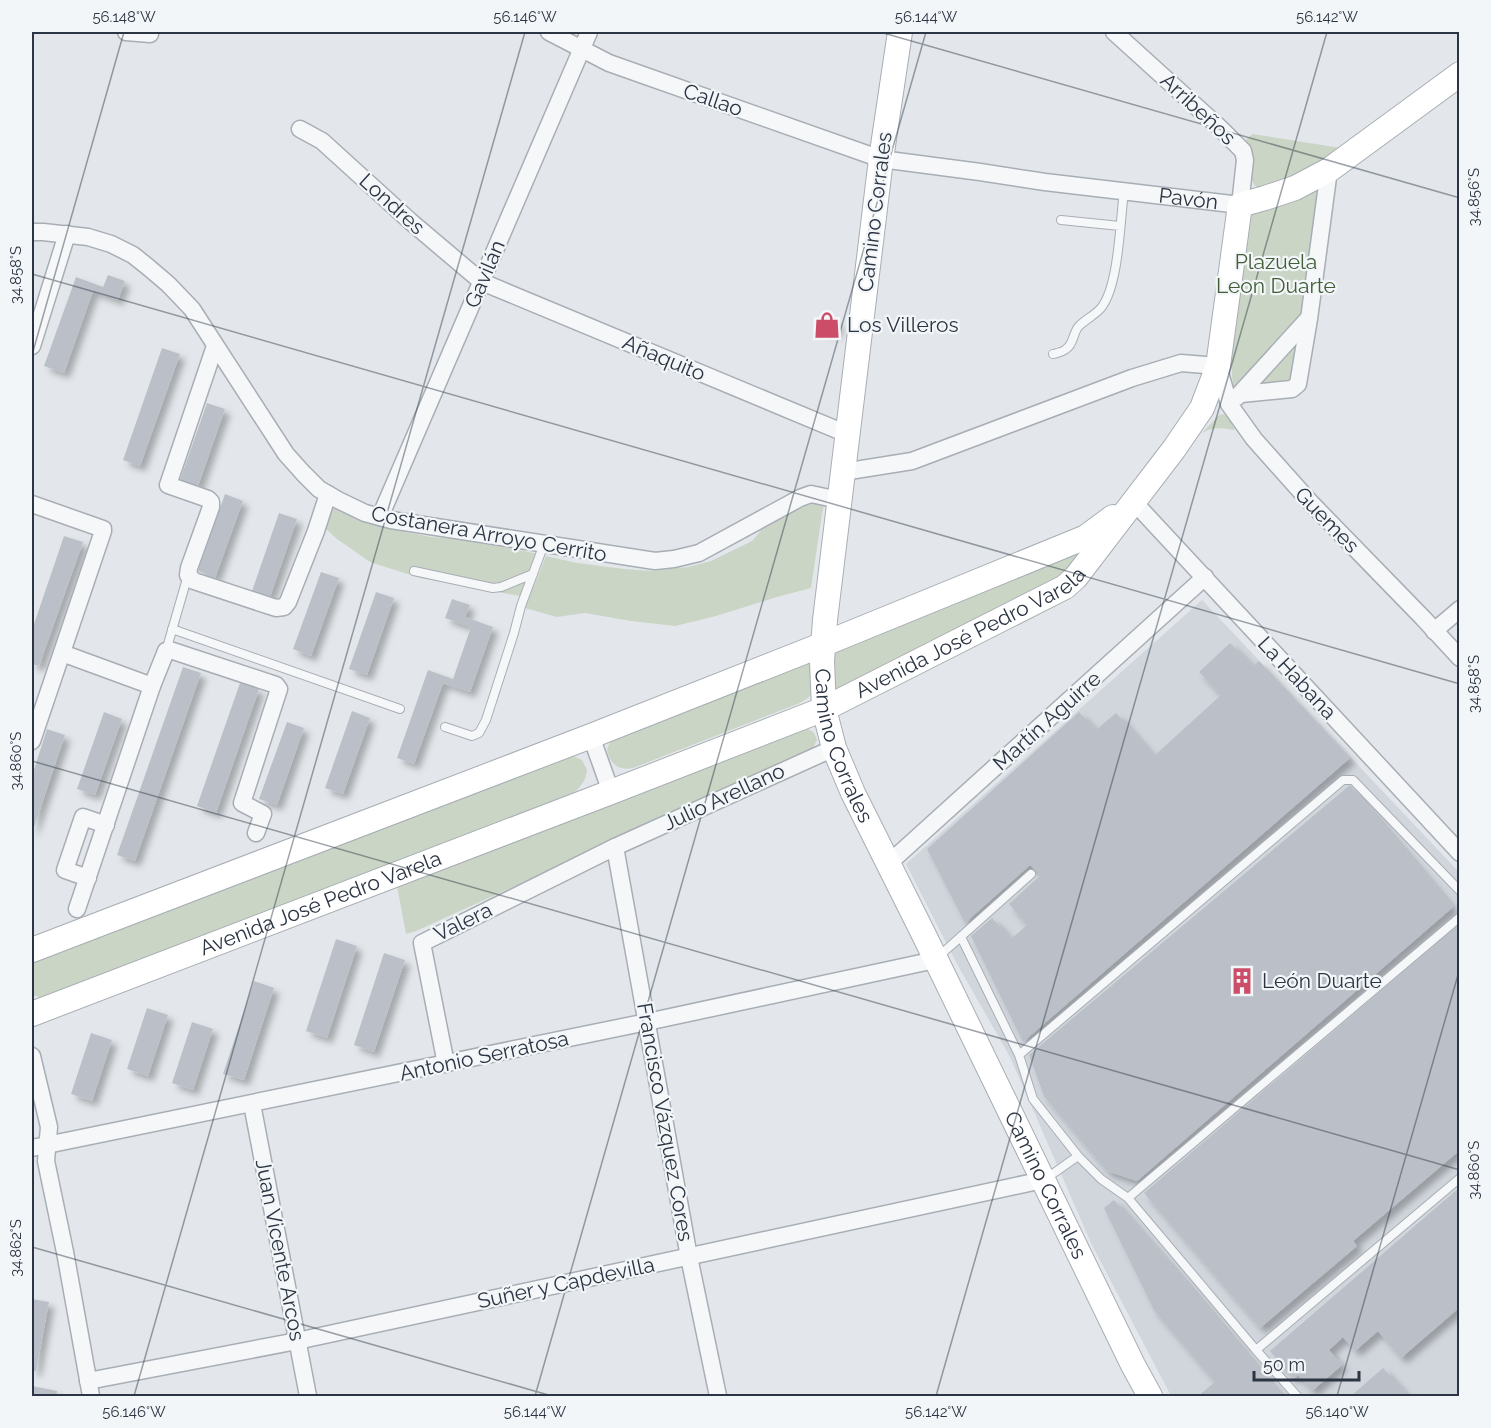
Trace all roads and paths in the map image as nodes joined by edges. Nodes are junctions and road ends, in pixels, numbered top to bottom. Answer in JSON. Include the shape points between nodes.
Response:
{"nodes":[{"id":1,"x":126,"y":32,"type":"edge"},
{"id":2,"x":549,"y":32,"type":"edge"},
{"id":3,"x":589,"y":32,"type":"edge"},
{"id":4,"x":900,"y":32,"type":"edge"},
{"id":5,"x":1114,"y":32,"type":"edge"},
{"id":6,"x":150,"y":34,"type":"dead end"},
{"id":7,"x":582,"y":50,"type":"junction"},
{"id":8,"x":1460,"y":74,"type":"edge"},
{"id":9,"x":300,"y":129,"type":"dead end"},
{"id":10,"x":881,"y":159,"type":"junction"},
{"id":11,"x":1329,"y":170,"type":"junction"},
{"id":12,"x":1124,"y":191,"type":"junction"},
{"id":13,"x":1240,"y":205,"type":"junction"},
{"id":14,"x":1061,"y":220,"type":"dead end"},
{"id":15,"x":1120,"y":226,"type":"junction"},
{"id":16,"x":32,"y":232,"type":"edge"},
{"id":17,"x":67,"y":234,"type":"junction"},
{"id":18,"x":482,"y":282,"type":"junction"},
{"id":19,"x":1309,"y":319,"type":"junction"},
{"id":20,"x":32,"y":346,"type":"edge"},
{"id":21,"x":215,"y":346,"type":"junction"},
{"id":22,"x":1053,"y":354,"type":"dead end"},
{"id":23,"x":1218,"y":366,"type":"junction"},
{"id":24,"x":1235,"y":399,"type":"junction"},
{"id":25,"x":847,"y":434,"type":"junction"},
{"id":26,"x":843,"y":472,"type":"junction"},
{"id":27,"x":328,"y":494,"type":"junction"},
{"id":28,"x":839,"y":500,"type":"junction"},
{"id":29,"x":1134,"y":502,"type":"junction"},
{"id":30,"x":32,"y":504,"type":"edge"},
{"id":31,"x":380,"y":517,"type":"junction"},
{"id":32,"x":544,"y":544,"type":"junction"},
{"id":33,"x":414,"y":571,"type":"dead end"},
{"id":34,"x":533,"y":574,"type":"junction"},
{"id":35,"x":188,"y":575,"type":"junction"},
{"id":36,"x":1205,"y":577,"type":"junction"},
{"id":37,"x":1460,"y":609,"type":"edge"},
{"id":38,"x":172,"y":629,"type":"junction"},
{"id":39,"x":1434,"y":631,"type":"junction"},
{"id":40,"x":824,"y":644,"type":"junction"},
{"id":41,"x":166,"y":651,"type":"junction"},
{"id":42,"x":62,"y":653,"type":"junction"},
{"id":43,"x":1460,"y":658,"type":"edge"},
{"id":44,"x":152,"y":686,"type":"junction"},
{"id":45,"x":824,"y":709,"type":"junction"},
{"id":46,"x":400,"y":710,"type":"dead end"},
{"id":47,"x":445,"y":727,"type":"dead end"},
{"id":48,"x":591,"y":736,"type":"junction"},
{"id":49,"x":32,"y":741,"type":"edge"},
{"id":50,"x":834,"y":748,"type":"junction"},
{"id":51,"x":611,"y":792,"type":"junction"},
{"id":52,"x":106,"y":825,"type":"junction"},
{"id":53,"x":256,"y":833,"type":"dead end"},
{"id":54,"x":615,"y":847,"type":"junction"},
{"id":55,"x":1460,"y":853,"type":"edge"},
{"id":56,"x":888,"y":864,"type":"junction"},
{"id":57,"x":1031,"y":874,"type":"dead end"},
{"id":58,"x":88,"y":878,"type":"junction"},
{"id":59,"x":1460,"y":891,"type":"edge"},
{"id":60,"x":77,"y":909,"type":"dead end"},
{"id":61,"x":1460,"y":917,"type":"edge"},
{"id":62,"x":961,"y":937,"type":"junction"},
{"id":63,"x":32,"y":950,"type":"edge"},
{"id":64,"x":935,"y":960,"type":"junction"},
{"id":65,"x":32,"y":1014,"type":"edge"},
{"id":66,"x":647,"y":1022,"type":"junction"},
{"id":67,"x":1019,"y":1055,"type":"junction"},
{"id":68,"x":32,"y":1056,"type":"edge"},
{"id":69,"x":446,"y":1064,"type":"junction"},
{"id":70,"x":252,"y":1104,"type":"junction"},
{"id":71,"x":39,"y":1147,"type":"edge"},
{"id":72,"x":1078,"y":1155,"type":"junction"},
{"id":73,"x":1460,"y":1179,"type":"edge"},
{"id":74,"x":1043,"y":1180,"type":"junction"},
{"id":75,"x":1128,"y":1198,"type":"junction"},
{"id":76,"x":689,"y":1257,"type":"junction"},
{"id":77,"x":297,"y":1341,"type":"junction"},
{"id":78,"x":1256,"y":1350,"type":"junction"},
{"id":79,"x":89,"y":1389,"type":"edge"},
{"id":80,"x":309,"y":1396,"type":"edge"},
{"id":81,"x":718,"y":1396,"type":"edge"},
{"id":82,"x":1150,"y":1396,"type":"edge"},
{"id":83,"x":1298,"y":1396,"type":"edge"}],
"edges":[{"from":1,"to":6,"type":"street"},
{"from":2,"to":7,"type":"street","name":"Callao"},
{"from":3,"to":7,"type":"street","name":"Gavilán"},
{"from":4,"to":10,"type":"street","name":"Camino Corrales"},
{"from":5,"to":13,"type":"street","name":"Arribeños","via":[[1243,152]]},
{"from":7,"to":10,"type":"street","name":"Callao"},
{"from":7,"to":18,"type":"street","name":"Gavilán"},
{"from":8,"to":11,"type":"street","name":"Pavón"},
{"from":9,"to":18,"type":"street","name":"Londres","via":[[322,141]]},
{"from":10,"to":12,"type":"street","name":"Pavón"},
{"from":10,"to":25,"type":"street","name":"Camino Corrales"},
{"from":11,"to":13,"type":"street","name":"Pavón","via":[[1295,188]]},
{"from":11,"to":19,"type":"street"},
{"from":12,"to":13,"type":"street","name":"Pavón"},
{"from":12,"to":15,"type":"lane"},
{"from":13,"to":23,"type":"street","name":"Avenida José Pedro Varela"},
{"from":14,"to":15,"type":"lane"},
{"from":15,"to":22,"type":"lane","via":[[1115,276],[1102,308],[1080,325],[1066,350]]},
{"from":16,"to":17,"type":"street","name":"Costanera Arroyo Cerrito"},
{"from":17,"to":20,"type":"street"},
{"from":17,"to":21,"type":"street","name":"Costanera Arroyo Cerrito","via":[[111,244],[133,255],[192,309]]},
{"from":18,"to":25,"type":"street","name":"Añaquito"},
{"from":18,"to":31,"type":"street","name":"Gavilán"},
{"from":19,"to":24,"type":"street"},
{"from":19,"to":24,"type":"street","via":[[1298,384],[1292,389]]},
{"from":21,"to":27,"type":"street","name":"Costanera Arroyo Cerrito","via":[[286,454]]},
{"from":21,"to":35,"type":"street","via":[[168,485],[211,502]]},
{"from":23,"to":24,"type":"street","name":"Guemes"},
{"from":23,"to":26,"type":"street","via":[[1181,363],[912,461]]},
{"from":23,"to":29,"type":"street","name":"Avenida José Pedro Varela","via":[[1202,408]]},
{"from":24,"to":39,"type":"street","name":"Guemes","via":[[1254,439],[1272,460]]},
{"from":25,"to":26,"type":"street","name":"Camino Corrales"},
{"from":26,"to":28,"type":"street","name":"Camino Corrales"},
{"from":27,"to":31,"type":"street","name":"Costanera Arroyo Cerrito"},
{"from":27,"to":35,"type":"street","via":[[284,607],[276,608],[194,581]]},
{"from":28,"to":32,"type":"street","name":"Costanera Arroyo Cerrito","via":[[811,494],[699,553],[674,559],[645,560]]},
{"from":28,"to":40,"type":"street","name":"Camino Corrales"},
{"from":29,"to":36,"type":"street","name":"La Habana"},
{"from":29,"to":40,"type":"street","name":"Avenida José Pedro Varela","via":[[1086,537]]},
{"from":29,"to":45,"type":"street","name":"Avenida José Pedro Varela","via":[[1065,587]]},
{"from":30,"to":42,"type":"street","via":[[103,529]]},
{"from":31,"to":32,"type":"street","name":"Costanera Arroyo Cerrito"},
{"from":32,"to":34,"type":"lane"},
{"from":33,"to":34,"type":"lane","via":[[493,588]]},
{"from":34,"to":47,"type":"lane","via":[[479,733],[472,736]]},
{"from":35,"to":38,"type":"lane"},
{"from":36,"to":55,"type":"street","name":"La Habana"},
{"from":36,"to":56,"type":"street","name":"Martín Aguirre"},
{"from":37,"to":39,"type":"street"},
{"from":38,"to":41,"type":"lane"},
{"from":38,"to":46,"type":"lane"},
{"from":39,"to":43,"type":"street","name":"Guemes"},
{"from":40,"to":45,"type":"street","name":"Camino Corrales"},
{"from":40,"to":48,"type":"street","name":"Avenida José Pedro Varela"},
{"from":41,"to":44,"type":"street"},
{"from":41,"to":53,"type":"street","via":[[279,689],[242,803],[263,814]]},
{"from":42,"to":44,"type":"street"},
{"from":42,"to":49,"type":"street"},
{"from":44,"to":52,"type":"street"},
{"from":45,"to":50,"type":"street","name":"Camino Corrales"},
{"from":45,"to":51,"type":"street","name":"Avenida José Pedro Varela"},
{"from":48,"to":51,"type":"street"},
{"from":48,"to":63,"type":"street","name":"Avenida José Pedro Varela"},
{"from":50,"to":54,"type":"street","name":"Julio Arellano"},
{"from":50,"to":56,"type":"street","name":"Camino Corrales"},
{"from":51,"to":65,"type":"street","name":"Avenida José Pedro Varela"},
{"from":52,"to":58,"type":"street"},
{"from":52,"to":58,"type":"street","via":[[83,817],[65,870]]},
{"from":54,"to":66,"type":"street","name":"Francisco Vázquez Cores"},
{"from":54,"to":69,"type":"street","name":"Valera","via":[[422,943]]},
{"from":56,"to":64,"type":"street","name":"Camino Corrales"},
{"from":57,"to":62,"type":"lane"},
{"from":58,"to":60,"type":"street"},
{"from":59,"to":67,"type":"lane","via":[[1353,780],[1343,780]]},
{"from":61,"to":75,"type":"lane"},
{"from":62,"to":64,"type":"lane"},
{"from":62,"to":67,"type":"lane"},
{"from":64,"to":66,"type":"street","name":"Antonio Serratosa"},
{"from":64,"to":74,"type":"street","name":"Camino Corrales"},
{"from":66,"to":69,"type":"street","name":"Antonio Serratosa"},
{"from":66,"to":76,"type":"street","name":"Francisco Vázquez Cores"},
{"from":67,"to":72,"type":"lane","via":[[1033,1099]]},
{"from":68,"to":71,"type":"street","via":[[49,1127]]},
{"from":69,"to":70,"type":"street","name":"Antonio Serratosa"},
{"from":70,"to":71,"type":"street","name":"Antonio Serratosa"},
{"from":70,"to":77,"type":"street","name":"Juan Vicente Arcos"},
{"from":71,"to":79,"type":"street","via":[[46,1161]]},
{"from":72,"to":74,"type":"lane"},
{"from":72,"to":75,"type":"lane","via":[[1101,1179]]},
{"from":73,"to":78,"type":"lane"},
{"from":74,"to":76,"type":"street","name":"Suñer y Capdevilla"},
{"from":74,"to":82,"type":"street","name":"Camino Corrales"},
{"from":75,"to":78,"type":"lane"},
{"from":76,"to":77,"type":"street","name":"Suñer y Capdevilla"},
{"from":76,"to":81,"type":"street","name":"Francisco Vázquez Cores"},
{"from":77,"to":79,"type":"street","name":"Suñer y Capdevilla"},
{"from":77,"to":80,"type":"street","name":"Juan Vicente Arcos"},
{"from":78,"to":83,"type":"lane"}]}
